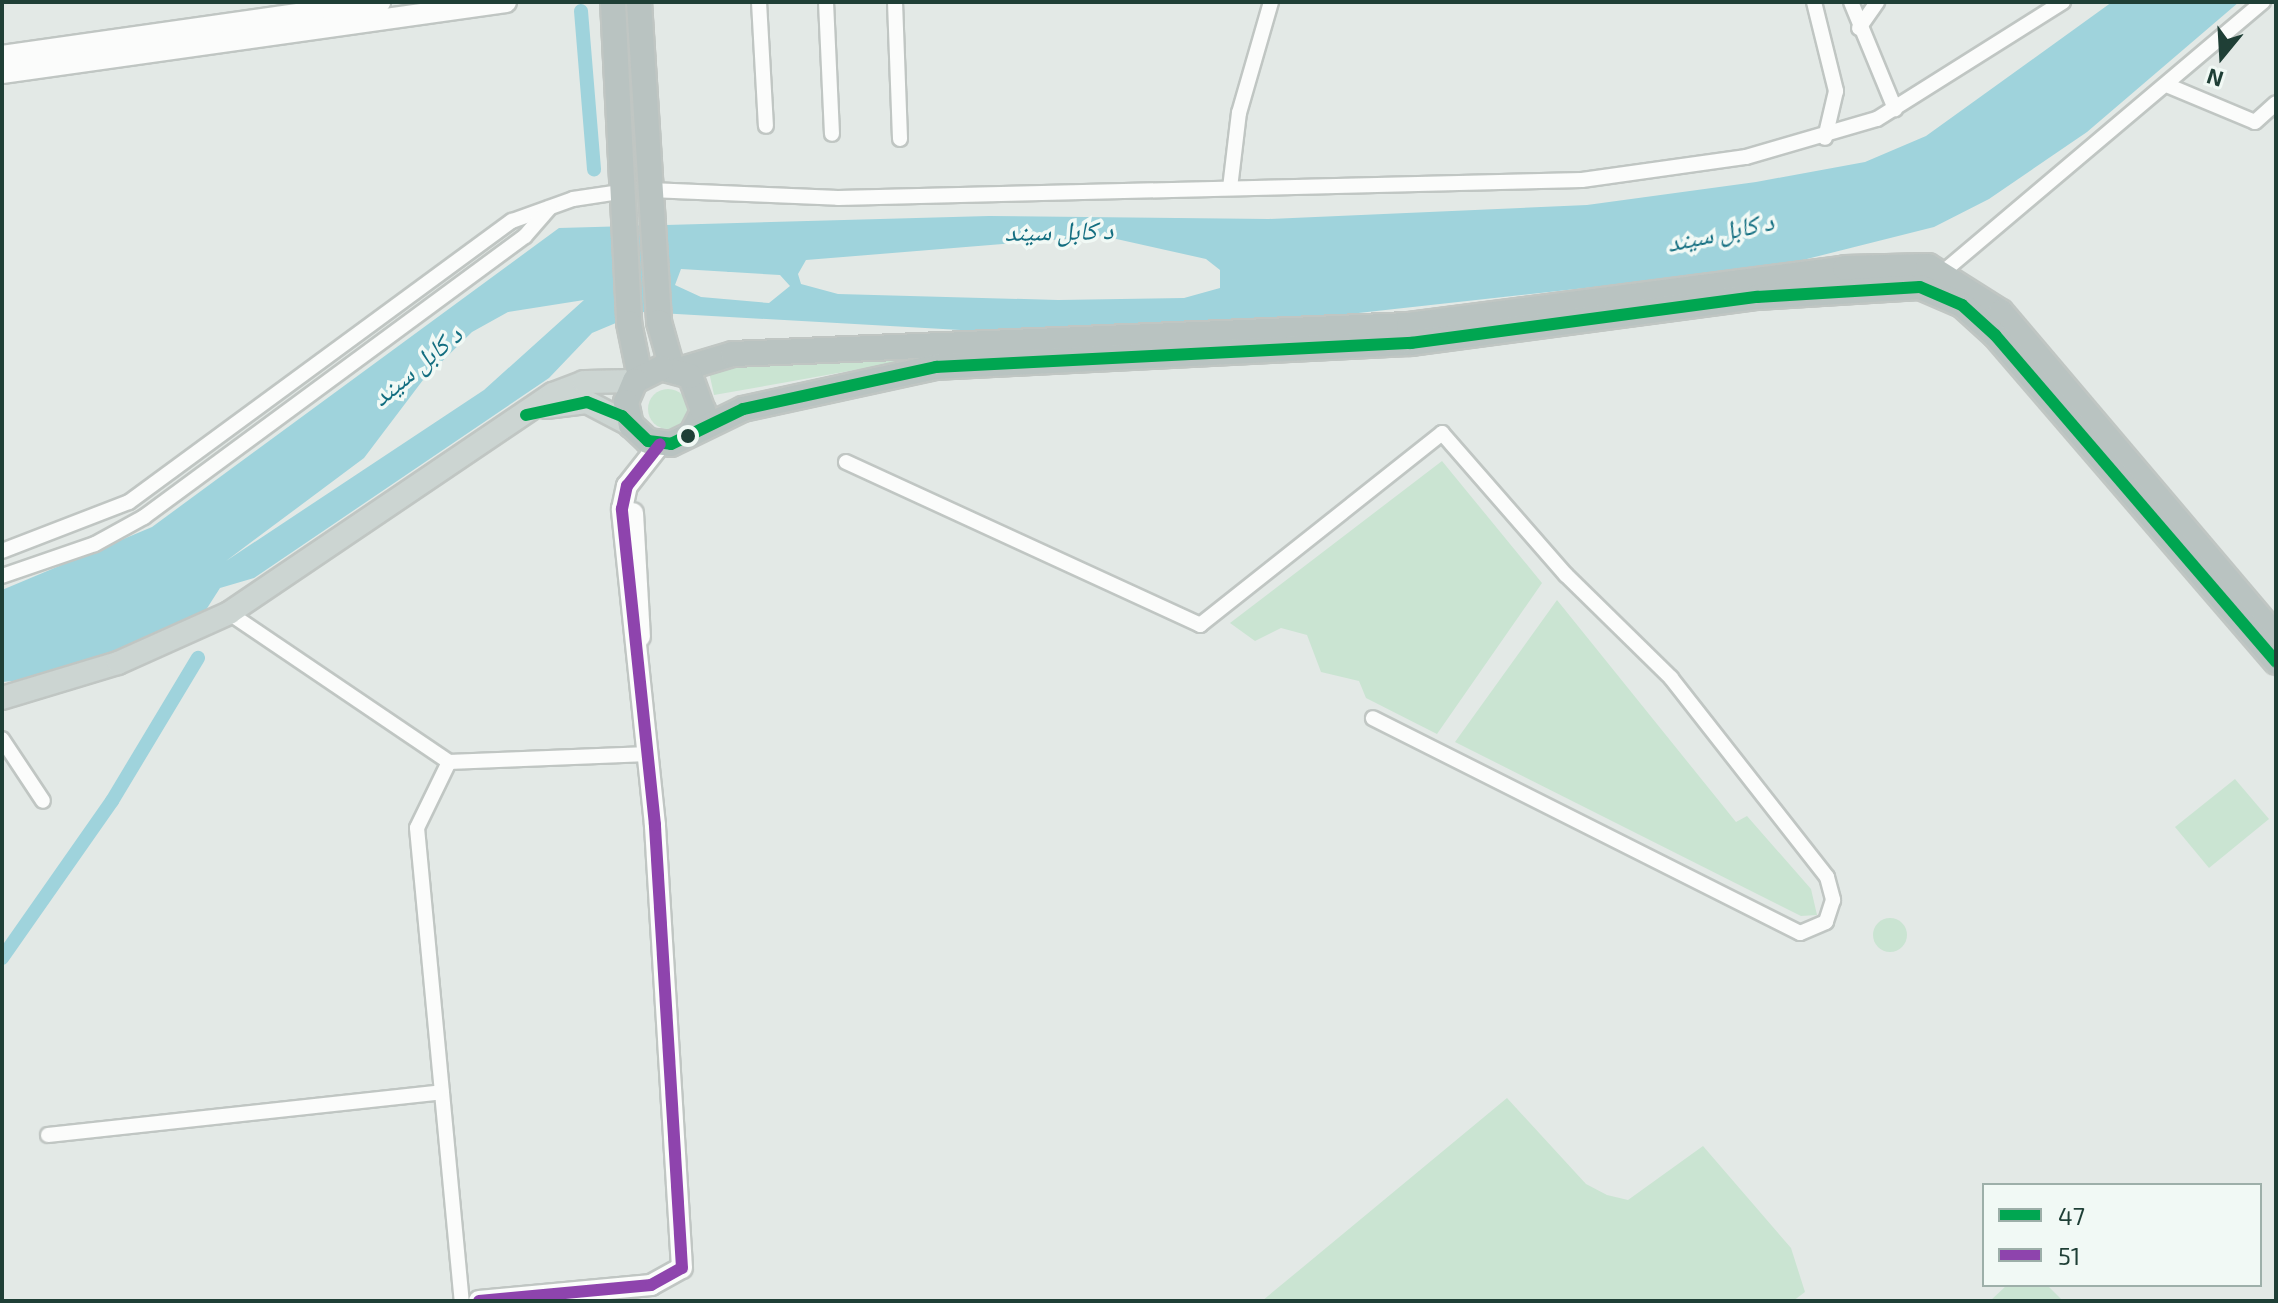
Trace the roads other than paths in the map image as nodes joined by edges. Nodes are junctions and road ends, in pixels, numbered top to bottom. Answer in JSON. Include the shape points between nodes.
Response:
{"nodes":[{"id":1,"x":380,"y":2,"type":"edge"},
{"id":2,"x":506,"y":2,"type":"edge"},
{"id":3,"x":613,"y":2,"type":"edge"},
{"id":4,"x":639,"y":2,"type":"edge"},
{"id":5,"x":759,"y":2,"type":"edge"},
{"id":6,"x":826,"y":2,"type":"edge"},
{"id":7,"x":895,"y":2,"type":"edge"},
{"id":8,"x":1271,"y":2,"type":"edge"},
{"id":9,"x":1814,"y":2,"type":"edge"},
{"id":10,"x":1851,"y":2,"type":"edge"},
{"id":11,"x":1877,"y":2,"type":"edge"},
{"id":12,"x":2063,"y":2,"type":"edge"},
{"id":13,"x":2263,"y":2,"type":"edge"},
{"id":14,"x":1859,"y":28,"type":"junction"},
{"id":15,"x":2,"y":56,"type":"edge"},
{"id":16,"x":2,"y":73,"type":"edge"},
{"id":17,"x":2169,"y":86,"type":"junction"},
{"id":18,"x":2276,"y":103,"type":"edge"},
{"id":19,"x":1895,"y":109,"type":"junction"},
{"id":20,"x":766,"y":126,"type":"dead end"},
{"id":21,"x":832,"y":134,"type":"dead end"},
{"id":22,"x":1825,"y":138,"type":"junction"},
{"id":23,"x":900,"y":139,"type":"dead end"},
{"id":24,"x":1230,"y":188,"type":"junction"},
{"id":25,"x":650,"y":190,"type":"junction"},
{"id":26,"x":620,"y":192,"type":"junction"},
{"id":27,"x":550,"y":208,"type":"junction"},
{"id":28,"x":1943,"y":272,"type":"junction"},
{"id":29,"x":676,"y":369,"type":"junction"},
{"id":30,"x":638,"y":379,"type":"junction"},
{"id":31,"x":526,"y":415,"type":"junction"},
{"id":32,"x":631,"y":425,"type":"junction"},
{"id":33,"x":674,"y":440,"type":"junction"},
{"id":34,"x":846,"y":462,"type":"dead end"},
{"id":35,"x":175,"y":470,"type":"junction"},
{"id":36,"x":187,"y":487,"type":"junction"},
{"id":37,"x":2,"y":551,"type":"edge"},
{"id":38,"x":2,"y":576,"type":"edge"},
{"id":39,"x":229,"y":613,"type":"junction"},
{"id":40,"x":2276,"y":636,"type":"edge"},
{"id":41,"x":2276,"y":662,"type":"edge"},
{"id":42,"x":2,"y":698,"type":"edge"},
{"id":43,"x":1373,"y":718,"type":"dead end"},
{"id":44,"x":2,"y":739,"type":"edge"},
{"id":45,"x":648,"y":754,"type":"junction"},
{"id":46,"x":8,"y":762,"type":"edge"},
{"id":47,"x":449,"y":762,"type":"junction"},
{"id":48,"x":43,"y":801,"type":"dead end"},
{"id":49,"x":442,"y":1092,"type":"junction"},
{"id":50,"x":48,"y":1135,"type":"dead end"},
{"id":51,"x":655,"y":1293,"type":"edge"},
{"id":52,"x":462,"y":1301,"type":"edge"},
{"id":53,"x":479,"y":1301,"type":"edge"}],
"edges":[{"from":1,"to":15,"type":"main road"},
{"from":2,"to":16,"type":"main road"},
{"from":3,"to":26,"type":"highway"},
{"from":4,"to":25,"type":"highway"},
{"from":5,"to":20,"type":"street"},
{"from":6,"to":21,"type":"street"},
{"from":7,"to":23,"type":"street"},
{"from":8,"to":24,"type":"street","via":[[1239,113]]},
{"from":9,"to":22,"type":"street","via":[[1836,91]]},
{"from":10,"to":14,"type":"street"},
{"from":11,"to":14,"type":"street"},
{"from":12,"to":19,"type":"street"},
{"from":13,"to":17,"type":"street"},
{"from":14,"to":19,"type":"street"},
{"from":17,"to":18,"type":"street","via":[[2255,122]]},
{"from":17,"to":28,"type":"street"},
{"from":19,"to":22,"type":"street"},
{"from":22,"to":24,"type":"street","via":[[1746,157],[1541,184]]},
{"from":24,"to":25,"type":"street","via":[[838,198]]},
{"from":25,"to":29,"type":"highway","via":[[659,322]]},
{"from":26,"to":27,"type":"street"},
{"from":26,"to":30,"type":"highway"},
{"from":27,"to":35,"type":"street","via":[[512,221]]},
{"from":27,"to":36,"type":"street","via":[[525,236]]},
{"from":28,"to":29,"type":"highway","via":[[1902,263],[1409,325],[733,354]]},
{"from":28,"to":40,"type":"highway","via":[[2001,312]]},
{"from":29,"to":30,"type":"highway"},
{"from":29,"to":33,"type":"highway","via":[[703,398]]},
{"from":30,"to":31,"type":"main road","via":[[576,384]]},
{"from":30,"to":32,"type":"highway","via":[[626,402]]},
{"from":31,"to":32,"type":"main road","via":[[587,402]]},
{"from":31,"to":39,"type":"main road"},
{"from":32,"to":33,"type":"highway"},
{"from":33,"to":41,"type":"highway","via":[[743,409],[936,367],[1411,343],[1757,297],[1920,287],[1962,305],[1995,335]]},
{"from":33,"to":45,"type":"main road","via":[[622,501],[628,613]]},
{"from":34,"to":43,"type":"street","via":[[1200,625],[1442,433],[1566,575],[1671,678],[1827,877],[1833,900],[1826,922],[1800,933]]},
{"from":35,"to":36,"type":"street"},
{"from":35,"to":37,"type":"street","via":[[129,502]]},
{"from":36,"to":38,"type":"street","via":[[95,544]]},
{"from":39,"to":42,"type":"main road","via":[[118,663]]},
{"from":39,"to":47,"type":"street"},
{"from":44,"to":46,"type":"street"},
{"from":45,"to":47,"type":"street"},
{"from":45,"to":51,"type":"main road","via":[[682,1244],[676,1277]]},
{"from":46,"to":48,"type":"street"},
{"from":47,"to":49,"type":"street","via":[[417,828]]},
{"from":49,"to":50,"type":"street"},
{"from":49,"to":52,"type":"street"},
{"from":51,"to":53,"type":"main road"}]}
